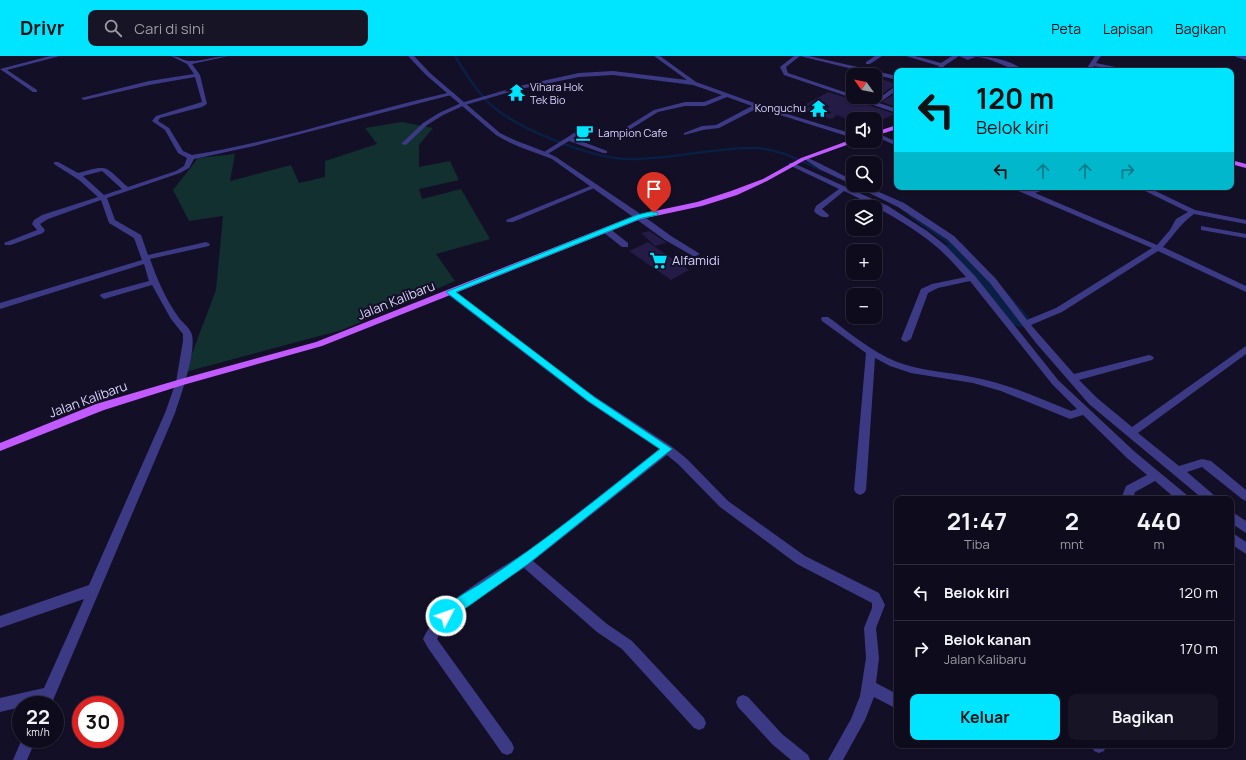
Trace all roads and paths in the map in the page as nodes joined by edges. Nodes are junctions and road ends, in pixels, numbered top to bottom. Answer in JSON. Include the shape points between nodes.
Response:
{"nodes":[{"id":1,"x":57,"y":56,"type":"edge"},
{"id":2,"x":174,"y":56,"type":"edge"},
{"id":3,"x":226,"y":56,"type":"edge"},
{"id":4,"x":411,"y":56,"type":"edge"},
{"id":5,"x":657,"y":56,"type":"edge"},
{"id":6,"x":797,"y":56,"type":"edge"},
{"id":7,"x":802,"y":56,"type":"edge"},
{"id":8,"x":878,"y":56,"type":"edge"},
{"id":9,"x":909,"y":56,"type":"edge"},
{"id":10,"x":956,"y":56,"type":"edge"},
{"id":11,"x":962,"y":56,"type":"edge"},
{"id":12,"x":974,"y":56,"type":"edge"},
{"id":13,"x":979,"y":56,"type":"edge"},
{"id":14,"x":1098,"y":56,"type":"edge"},
{"id":15,"x":1238,"y":56,"type":"edge"},
{"id":16,"x":1246,"y":58,"type":"edge"},
{"id":17,"x":188,"y":63,"type":"junction"},
{"id":18,"x":868,"y":63,"type":"dead end"},
{"id":19,"x":1093,"y":64,"type":"junction"},
{"id":20,"x":942,"y":65,"type":"junction"},
{"id":21,"x":940,"y":68,"type":"edge"},
{"id":22,"x":1016,"y":68,"type":"edge"},
{"id":23,"x":1090,"y":68,"type":"edge"},
{"id":24,"x":1102,"y":68,"type":"edge"},
{"id":25,"x":197,"y":75,"type":"junction"},
{"id":26,"x":894,"y":77,"type":"edge"},
{"id":27,"x":694,"y":83,"type":"junction"},
{"id":28,"x":100,"y":86,"type":"dead end"},
{"id":29,"x":894,"y":90,"type":"edge"},
{"id":30,"x":35,"y":91,"type":"dead end"},
{"id":31,"x":102,"y":93,"type":"junction"},
{"id":32,"x":452,"y":94,"type":"junction"},
{"id":33,"x":727,"y":95,"type":"junction"},
{"id":34,"x":846,"y":95,"type":"edge"},
{"id":35,"x":84,"y":98,"type":"dead end"},
{"id":36,"x":882,"y":99,"type":"edge"},
{"id":37,"x":466,"y":104,"type":"junction"},
{"id":38,"x":875,"y":104,"type":"edge"},
{"id":39,"x":757,"y":106,"type":"junction"},
{"id":40,"x":894,"y":110,"type":"edge"},
{"id":41,"x":585,"y":128,"type":"dead end"},
{"id":42,"x":894,"y":128,"type":"edge"},
{"id":43,"x":627,"y":129,"type":"dead end"},
{"id":44,"x":882,"y":132,"type":"edge"},
{"id":45,"x":686,"y":134,"type":"dead end"},
{"id":46,"x":846,"y":134,"type":"edge"},
{"id":47,"x":882,"y":137,"type":"edge"},
{"id":48,"x":566,"y":141,"type":"junction"},
{"id":49,"x":846,"y":143,"type":"edge"},
{"id":50,"x":894,"y":143,"type":"edge"},
{"id":51,"x":404,"y":144,"type":"dead end"},
{"id":52,"x":606,"y":152,"type":"dead end"},
{"id":53,"x":544,"y":154,"type":"junction"},
{"id":54,"x":191,"y":157,"type":"junction"},
{"id":55,"x":805,"y":158,"type":"junction"},
{"id":56,"x":56,"y":163,"type":"dead end"},
{"id":57,"x":1234,"y":163,"type":"edge"},
{"id":58,"x":793,"y":164,"type":"junction"},
{"id":59,"x":1246,"y":166,"type":"edge"},
{"id":60,"x":78,"y":175,"type":"junction"},
{"id":61,"x":846,"y":180,"type":"edge"},
{"id":62,"x":595,"y":186,"type":"junction"},
{"id":63,"x":844,"y":188,"type":"junction"},
{"id":64,"x":128,"y":190,"type":"junction"},
{"id":65,"x":1021,"y":190,"type":"edge"},
{"id":66,"x":1038,"y":190,"type":"edge"},
{"id":67,"x":1147,"y":190,"type":"edge"},
{"id":68,"x":872,"y":192,"type":"edge"},
{"id":69,"x":1029,"y":193,"type":"junction"},
{"id":70,"x":104,"y":198,"type":"junction"},
{"id":71,"x":1192,"y":212,"type":"junction"},
{"id":72,"x":825,"y":214,"type":"dead end"},
{"id":73,"x":640,"y":217,"type":"junction"},
{"id":74,"x":510,"y":220,"type":"dead end"},
{"id":75,"x":1246,"y":222,"type":"edge"},
{"id":76,"x":1204,"y":228,"type":"dead end"},
{"id":77,"x":606,"y":230,"type":"junction"},
{"id":78,"x":1246,"y":236,"type":"edge"},
{"id":79,"x":8,"y":243,"type":"dead end"},
{"id":80,"x":206,"y":244,"type":"dead end"},
{"id":81,"x":625,"y":245,"type":"dead end"},
{"id":82,"x":1158,"y":248,"type":"junction"},
{"id":83,"x":696,"y":254,"type":"dead end"},
{"id":84,"x":146,"y":260,"type":"junction"},
{"id":85,"x":972,"y":278,"type":"junction"},
{"id":86,"x":154,"y":282,"type":"junction"},
{"id":87,"x":1246,"y":289,"type":"edge"},
{"id":88,"x":450,"y":292,"type":"junction"},
{"id":89,"x":104,"y":296,"type":"dead end"},
{"id":90,"x":0,"y":306,"type":"edge"},
{"id":91,"x":825,"y":319,"type":"dead end"},
{"id":92,"x":1026,"y":323,"type":"junction"},
{"id":93,"x":906,"y":339,"type":"dead end"},
{"id":94,"x":1246,"y":349,"type":"edge"},
{"id":95,"x":871,"y":352,"type":"junction"},
{"id":96,"x":1148,"y":358,"type":"dead end"},
{"id":97,"x":1073,"y":378,"type":"junction"},
{"id":98,"x":181,"y":382,"type":"junction"},
{"id":99,"x":1084,"y":411,"type":"junction"},
{"id":100,"x":1131,"y":433,"type":"junction"},
{"id":101,"x":0,"y":447,"type":"edge"},
{"id":102,"x":667,"y":449,"type":"junction"},
{"id":103,"x":1178,"y":471,"type":"junction"},
{"id":104,"x":1155,"y":476,"type":"junction"},
{"id":105,"x":860,"y":490,"type":"dead end"},
{"id":106,"x":1128,"y":496,"type":"edge"},
{"id":107,"x":1180,"y":496,"type":"edge"},
{"id":108,"x":1207,"y":496,"type":"edge"},
{"id":109,"x":1246,"y":496,"type":"edge"},
{"id":110,"x":1234,"y":518,"type":"edge"},
{"id":111,"x":1246,"y":528,"type":"edge"},
{"id":112,"x":1234,"y":539,"type":"edge"},
{"id":113,"x":1246,"y":549,"type":"edge"},
{"id":114,"x":525,"y":561,"type":"junction"},
{"id":115,"x":94,"y":590,"type":"junction"},
{"id":116,"x":0,"y":622,"type":"edge"},
{"id":117,"x":869,"y":687,"type":"junction"},
{"id":118,"x":48,"y":696,"type":"edge"},
{"id":119,"x":894,"y":700,"type":"edge"},
{"id":120,"x":744,"y":702,"type":"dead end"},
{"id":121,"x":12,"y":704,"type":"edge"},
{"id":122,"x":0,"y":705,"type":"edge"},
{"id":123,"x":699,"y":723,"type":"dead end"},
{"id":124,"x":25,"y":748,"type":"edge"},
{"id":125,"x":507,"y":748,"type":"dead end"},
{"id":126,"x":20,"y":760,"type":"edge"},
{"id":127,"x":803,"y":760,"type":"edge"},
{"id":128,"x":835,"y":760,"type":"edge"}],
"edges":[{"from":1,"to":30,"type":"street","via":[[3,69]]},
{"from":2,"to":17,"type":"street"},
{"from":3,"to":17,"type":"street"},
{"from":4,"to":32,"type":"street"},
{"from":5,"to":27,"type":"street"},
{"from":6,"to":34,"type":"street","via":[[783,67],[786,74]]},
{"from":7,"to":26,"type":"street"},
{"from":8,"to":18,"type":"street"},
{"from":9,"to":20,"type":"street"},
{"from":10,"to":20,"type":"street"},
{"from":11,"to":12,"type":"street"},
{"from":13,"to":22,"type":"street"},
{"from":14,"to":19,"type":"street"},
{"from":15,"to":16,"type":"street"},
{"from":17,"to":25,"type":"street"},
{"from":19,"to":23,"type":"street"},
{"from":19,"to":24,"type":"street"},
{"from":20,"to":21,"type":"street"},
{"from":25,"to":31,"type":"street"},
{"from":25,"to":54,"type":"street","via":[[204,105],[162,115],[155,120],[167,129],[180,152]]},
{"from":27,"to":33,"type":"street"},
{"from":27,"to":37,"type":"street","via":[[641,75],[600,74],[519,88]]},
{"from":28,"to":31,"type":"street"},
{"from":29,"to":36,"type":"street"},
{"from":31,"to":35,"type":"street"},
{"from":32,"to":37,"type":"street"},
{"from":32,"to":54,"type":"street","via":[[258,144]]},
{"from":33,"to":39,"type":"street"},
{"from":33,"to":43,"type":"street","via":[[705,104],[685,104],[656,111]]},
{"from":37,"to":51,"type":"street","via":[[425,124]]},
{"from":37,"to":53,"type":"street","via":[[498,134],[511,142]]},
{"from":38,"to":40,"type":"street"},
{"from":39,"to":45,"type":"street","via":[[717,127],[702,128]]},
{"from":39,"to":46,"type":"street"},
{"from":41,"to":48,"type":"street"},
{"from":42,"to":44,"type":"main road"},
{"from":47,"to":50,"type":"street"},
{"from":48,"to":52,"type":"street"},
{"from":48,"to":53,"type":"street"},
{"from":49,"to":55,"type":"main road","name":"Jalan Kalibaru"},
{"from":53,"to":62,"type":"street"},
{"from":54,"to":64,"type":"street","via":[[183,170]]},
{"from":55,"to":58,"type":"main road","name":"Jalan Kalibaru"},
{"from":55,"to":61,"type":"street"},
{"from":56,"to":60,"type":"street"},
{"from":57,"to":59,"type":"main road"},
{"from":58,"to":63,"type":"street"},
{"from":58,"to":73,"type":"main road","name":"Jalan Kalibaru","via":[[765,180],[734,193]]},
{"from":60,"to":64,"type":"street","via":[[104,169]]},
{"from":60,"to":70,"type":"street"},
{"from":62,"to":73,"type":"street"},
{"from":62,"to":74,"type":"street"},
{"from":63,"to":72,"type":"street","via":[[819,208],[818,211]]},
{"from":63,"to":85,"type":"street","via":[[886,208],[924,233]]},
{"from":64,"to":70,"type":"street"},
{"from":65,"to":69,"type":"street"},
{"from":66,"to":69,"type":"street"},
{"from":67,"to":71,"type":"street"},
{"from":68,"to":92,"type":"street","via":[[926,220],[951,238],[993,281]]},
{"from":69,"to":82,"type":"street"},
{"from":70,"to":79,"type":"street","via":[[41,220],[36,224],[40,231]]},
{"from":70,"to":84,"type":"street","via":[[111,220],[138,236]]},
{"from":71,"to":75,"type":"street"},
{"from":71,"to":82,"type":"street","via":[[1179,220]]},
{"from":73,"to":77,"type":"main road","name":"Jalan Kalibaru"},
{"from":73,"to":83,"type":"street","via":[[668,238]]},
{"from":76,"to":78,"type":"street"},
{"from":77,"to":81,"type":"street"},
{"from":77,"to":88,"type":"main road","name":"Jalan Kalibaru"},
{"from":80,"to":84,"type":"street"},
{"from":82,"to":87,"type":"street"},
{"from":82,"to":92,"type":"street","via":[[1059,310]]},
{"from":84,"to":86,"type":"street"},
{"from":84,"to":90,"type":"street"},
{"from":85,"to":93,"type":"street","via":[[924,291]]},
{"from":85,"to":99,"type":"street","via":[[1055,382]]},
{"from":86,"to":89,"type":"street"},
{"from":86,"to":98,"type":"street","via":[[175,320],[187,333]]},
{"from":88,"to":98,"type":"main road","name":"Jalan Kalibaru","via":[[319,344]]},
{"from":88,"to":102,"type":"street","via":[[591,399]]},
{"from":91,"to":95,"type":"street"},
{"from":92,"to":97,"type":"street"},
{"from":94,"to":100,"type":"street"},
{"from":95,"to":99,"type":"street","via":[[911,370],[958,377],[1004,388],[1070,415]]},
{"from":95,"to":105,"type":"street"},
{"from":96,"to":97,"type":"street"},
{"from":97,"to":100,"type":"street","via":[[1093,401]]},
{"from":98,"to":101,"type":"main road","name":"Jalan Kalibaru","via":[[100,406]]},
{"from":98,"to":115,"type":"street","via":[[155,450]]},
{"from":99,"to":104,"type":"street"},
{"from":100,"to":103,"type":"street"},
{"from":102,"to":114,"type":"street"},
{"from":102,"to":117,"type":"street","via":[[724,504],[765,534],[802,560],[875,598],[879,608],[871,620]]},
{"from":103,"to":108,"type":"street"},
{"from":103,"to":109,"type":"street","via":[[1202,463],[1207,464]]},
{"from":104,"to":106,"type":"street","via":[[1130,488]]},
{"from":104,"to":107,"type":"street"},
{"from":110,"to":111,"type":"street"},
{"from":112,"to":113,"type":"street"},
{"from":114,"to":123,"type":"street","via":[[602,628],[627,645]]},
{"from":114,"to":125,"type":"street","via":[[454,609],[432,631],[430,639]]},
{"from":115,"to":116,"type":"street"},
{"from":115,"to":118,"type":"street"},
{"from":117,"to":119,"type":"street"},
{"from":117,"to":128,"type":"street","via":[[863,710]]},
{"from":120,"to":127,"type":"street","via":[[777,739]]},
{"from":121,"to":122,"type":"street"},
{"from":124,"to":126,"type":"street"}]}
